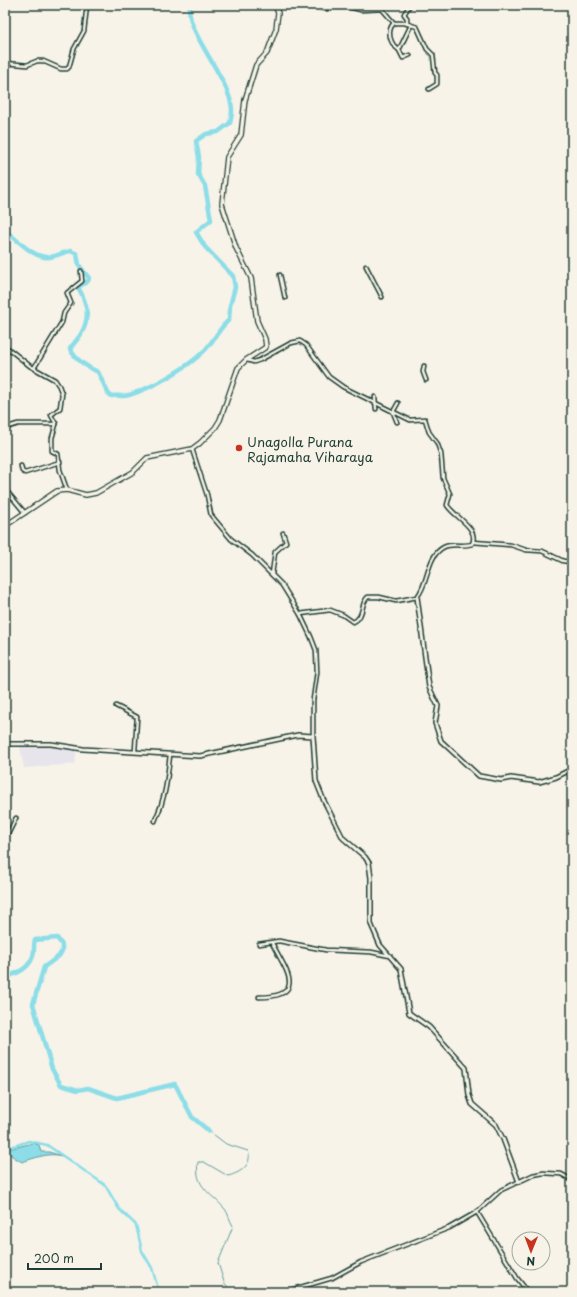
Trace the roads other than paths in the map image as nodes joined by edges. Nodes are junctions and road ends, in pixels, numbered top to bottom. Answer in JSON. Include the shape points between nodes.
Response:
{"nodes":[{"id":1,"x":87,"y":5,"type":"edge"},
{"id":2,"x":275,"y":5,"type":"edge"},
{"id":3,"x":307,"y":5,"type":"edge"},
{"id":4,"x":410,"y":5,"type":"edge"},
{"id":5,"x":468,"y":5,"type":"edge"},
{"id":6,"x":473,"y":6,"type":"dead end"},
{"id":7,"x":394,"y":23,"type":"junction"},
{"id":8,"x":407,"y":24,"type":"junction"},
{"id":9,"x":411,"y":25,"type":"junction"},
{"id":10,"x":399,"y":50,"type":"junction"},
{"id":11,"x":410,"y":55,"type":"dead end"},
{"id":12,"x":5,"y":64,"type":"edge"},
{"id":13,"x":429,"y":90,"type":"dead end"},
{"id":14,"x":366,"y":266,"type":"dead end"},
{"id":15,"x":81,"y":271,"type":"dead end"},
{"id":16,"x":280,"y":275,"type":"dead end"},
{"id":17,"x":382,"y":297,"type":"dead end"},
{"id":18,"x":285,"y":298,"type":"dead end"},
{"id":19,"x":5,"y":346,"type":"edge"},
{"id":20,"x":246,"y":360,"type":"junction"},
{"id":21,"x":424,"y":366,"type":"dead end"},
{"id":22,"x":34,"y":368,"type":"junction"},
{"id":23,"x":426,"y":380,"type":"dead end"},
{"id":24,"x":375,"y":398,"type":"dead end"},
{"id":25,"x":375,"y":402,"type":"junction"},
{"id":26,"x":398,"y":403,"type":"dead end"},
{"id":27,"x":376,"y":409,"type":"dead end"},
{"id":28,"x":393,"y":412,"type":"junction"},
{"id":29,"x":396,"y":422,"type":"dead end"},
{"id":30,"x":56,"y":424,"type":"junction"},
{"id":31,"x":5,"y":428,"type":"edge"},
{"id":32,"x":192,"y":449,"type":"junction"},
{"id":33,"x":60,"y":462,"type":"junction"},
{"id":34,"x":21,"y":466,"type":"dead end"},
{"id":35,"x":5,"y":489,"type":"edge"},
{"id":36,"x":67,"y":490,"type":"junction"},
{"id":37,"x":24,"y":513,"type":"junction"},
{"id":38,"x":5,"y":526,"type":"edge"},
{"id":39,"x":283,"y":533,"type":"dead end"},
{"id":40,"x":473,"y":542,"type":"junction"},
{"id":41,"x":572,"y":562,"type":"edge"},
{"id":42,"x":272,"y":574,"type":"junction"},
{"id":43,"x":417,"y":597,"type":"junction"},
{"id":44,"x":300,"y":614,"type":"junction"},
{"id":45,"x":116,"y":706,"type":"dead end"},
{"id":46,"x":313,"y":736,"type":"junction"},
{"id":47,"x":5,"y":744,"type":"edge"},
{"id":48,"x":135,"y":751,"type":"junction"},
{"id":49,"x":170,"y":755,"type":"junction"},
{"id":50,"x":572,"y":769,"type":"edge"},
{"id":51,"x":16,"y":818,"type":"dead end"},
{"id":52,"x":154,"y":821,"type":"dead end"},
{"id":53,"x":5,"y":832,"type":"edge"},
{"id":54,"x":272,"y":943,"type":"junction"},
{"id":55,"x":259,"y":944,"type":"dead end"},
{"id":56,"x":390,"y":956,"type":"junction"},
{"id":57,"x":259,"y":997,"type":"dead end"},
{"id":58,"x":572,"y":1180,"type":"edge"},
{"id":59,"x":519,"y":1182,"type":"junction"},
{"id":60,"x":477,"y":1212,"type":"junction"},
{"id":61,"x":284,"y":1292,"type":"edge"},
{"id":62,"x":528,"y":1292,"type":"edge"}],
"edges":[{"from":1,"to":12,"type":"street","via":[[84,31],[67,69],[36,60],[27,65]]},
{"from":2,"to":20,"type":"highway","via":[[278,13],[276,29],[267,53],[256,65],[245,100],[241,135],[227,157],[222,204],[236,248],[251,278],[257,321],[266,343],[262,351]]},
{"from":3,"to":7,"type":"street","via":[[326,9],[341,5],[361,10],[382,9]]},
{"from":4,"to":8,"type":"street","via":[[404,14]]},
{"from":5,"to":6,"type":"street"},
{"from":7,"to":8,"type":"street"},
{"from":7,"to":10,"type":"street","via":[[390,36]]},
{"from":8,"to":9,"type":"street"},
{"from":9,"to":10,"type":"street"},
{"from":9,"to":13,"type":"street","via":[[417,27],[432,55],[437,84]]},
{"from":10,"to":11,"type":"street","via":[[403,58]]},
{"from":14,"to":17,"type":"street"},
{"from":15,"to":22,"type":"street","via":[[82,281],[68,293],[71,304]]},
{"from":16,"to":18,"type":"street"},
{"from":19,"to":22,"type":"street"},
{"from":20,"to":25,"type":"street","via":[[260,360],[291,343],[300,341],[306,345],[329,377],[342,387]]},
{"from":20,"to":32,"type":"highway","via":[[234,375],[220,420],[205,440]]},
{"from":21,"to":23,"type":"street"},
{"from":22,"to":30,"type":"street","via":[[55,380],[59,386],[62,394],[60,408],[51,415]]},
{"from":24,"to":25,"type":"street"},
{"from":25,"to":27,"type":"street"},
{"from":25,"to":28,"type":"street"},
{"from":26,"to":28,"type":"street"},
{"from":28,"to":29,"type":"street"},
{"from":28,"to":40,"type":"street","via":[[410,420],[418,421],[422,418],[427,422],[429,432],[441,454],[443,478],[450,494],[447,505],[456,517],[473,531]]},
{"from":30,"to":31,"type":"street","via":[[18,424]]},
{"from":30,"to":33,"type":"street","via":[[52,451],[58,454]]},
{"from":32,"to":36,"type":"highway","via":[[147,458],[133,472],[96,493],[86,495]]},
{"from":32,"to":42,"type":"street","via":[[211,515],[231,539],[252,554]]},
{"from":33,"to":34,"type":"street","via":[[25,473]]},
{"from":33,"to":36,"type":"street"},
{"from":35,"to":37,"type":"street"},
{"from":36,"to":37,"type":"highway","via":[[57,491]]},
{"from":37,"to":38,"type":"highway"},
{"from":39,"to":42,"type":"street","via":[[286,542],[275,552]]},
{"from":40,"to":41,"type":"street","via":[[542,551]]},
{"from":40,"to":43,"type":"street","via":[[448,545],[440,549]]},
{"from":42,"to":44,"type":"street","via":[[282,584]]},
{"from":43,"to":44,"type":"street","via":[[396,601],[368,597],[360,616],[353,622],[330,610]]},
{"from":43,"to":50,"type":"main road","via":[[429,687],[438,706],[435,723],[441,740],[479,776],[539,782]]},
{"from":44,"to":46,"type":"street","via":[[316,650]]},
{"from":45,"to":48,"type":"street","via":[[137,717]]},
{"from":46,"to":49,"type":"main road","via":[[298,735],[200,756]]},
{"from":46,"to":56,"type":"main road","via":[[316,781],[343,838],[369,863],[372,924],[380,946]]},
{"from":47,"to":48,"type":"main road","via":[[51,744],[82,749]]},
{"from":48,"to":49,"type":"main road"},
{"from":49,"to":52,"type":"street","via":[[167,788]]},
{"from":51,"to":53,"type":"street","via":[[9,832]]},
{"from":54,"to":55,"type":"street"},
{"from":54,"to":56,"type":"street","via":[[280,941],[326,950],[371,952]]},
{"from":54,"to":57,"type":"street","via":[[289,973],[290,980],[285,991],[276,997]]},
{"from":56,"to":59,"type":"main road","via":[[400,969],[409,1013],[429,1027],[466,1068],[472,1104],[496,1126]]},
{"from":58,"to":59,"type":"street","via":[[561,1174],[544,1173]]},
{"from":59,"to":60,"type":"street","via":[[501,1190]]},
{"from":60,"to":61,"type":"street","via":[[449,1228],[361,1262],[332,1278]]},
{"from":60,"to":62,"type":"street"}]}
